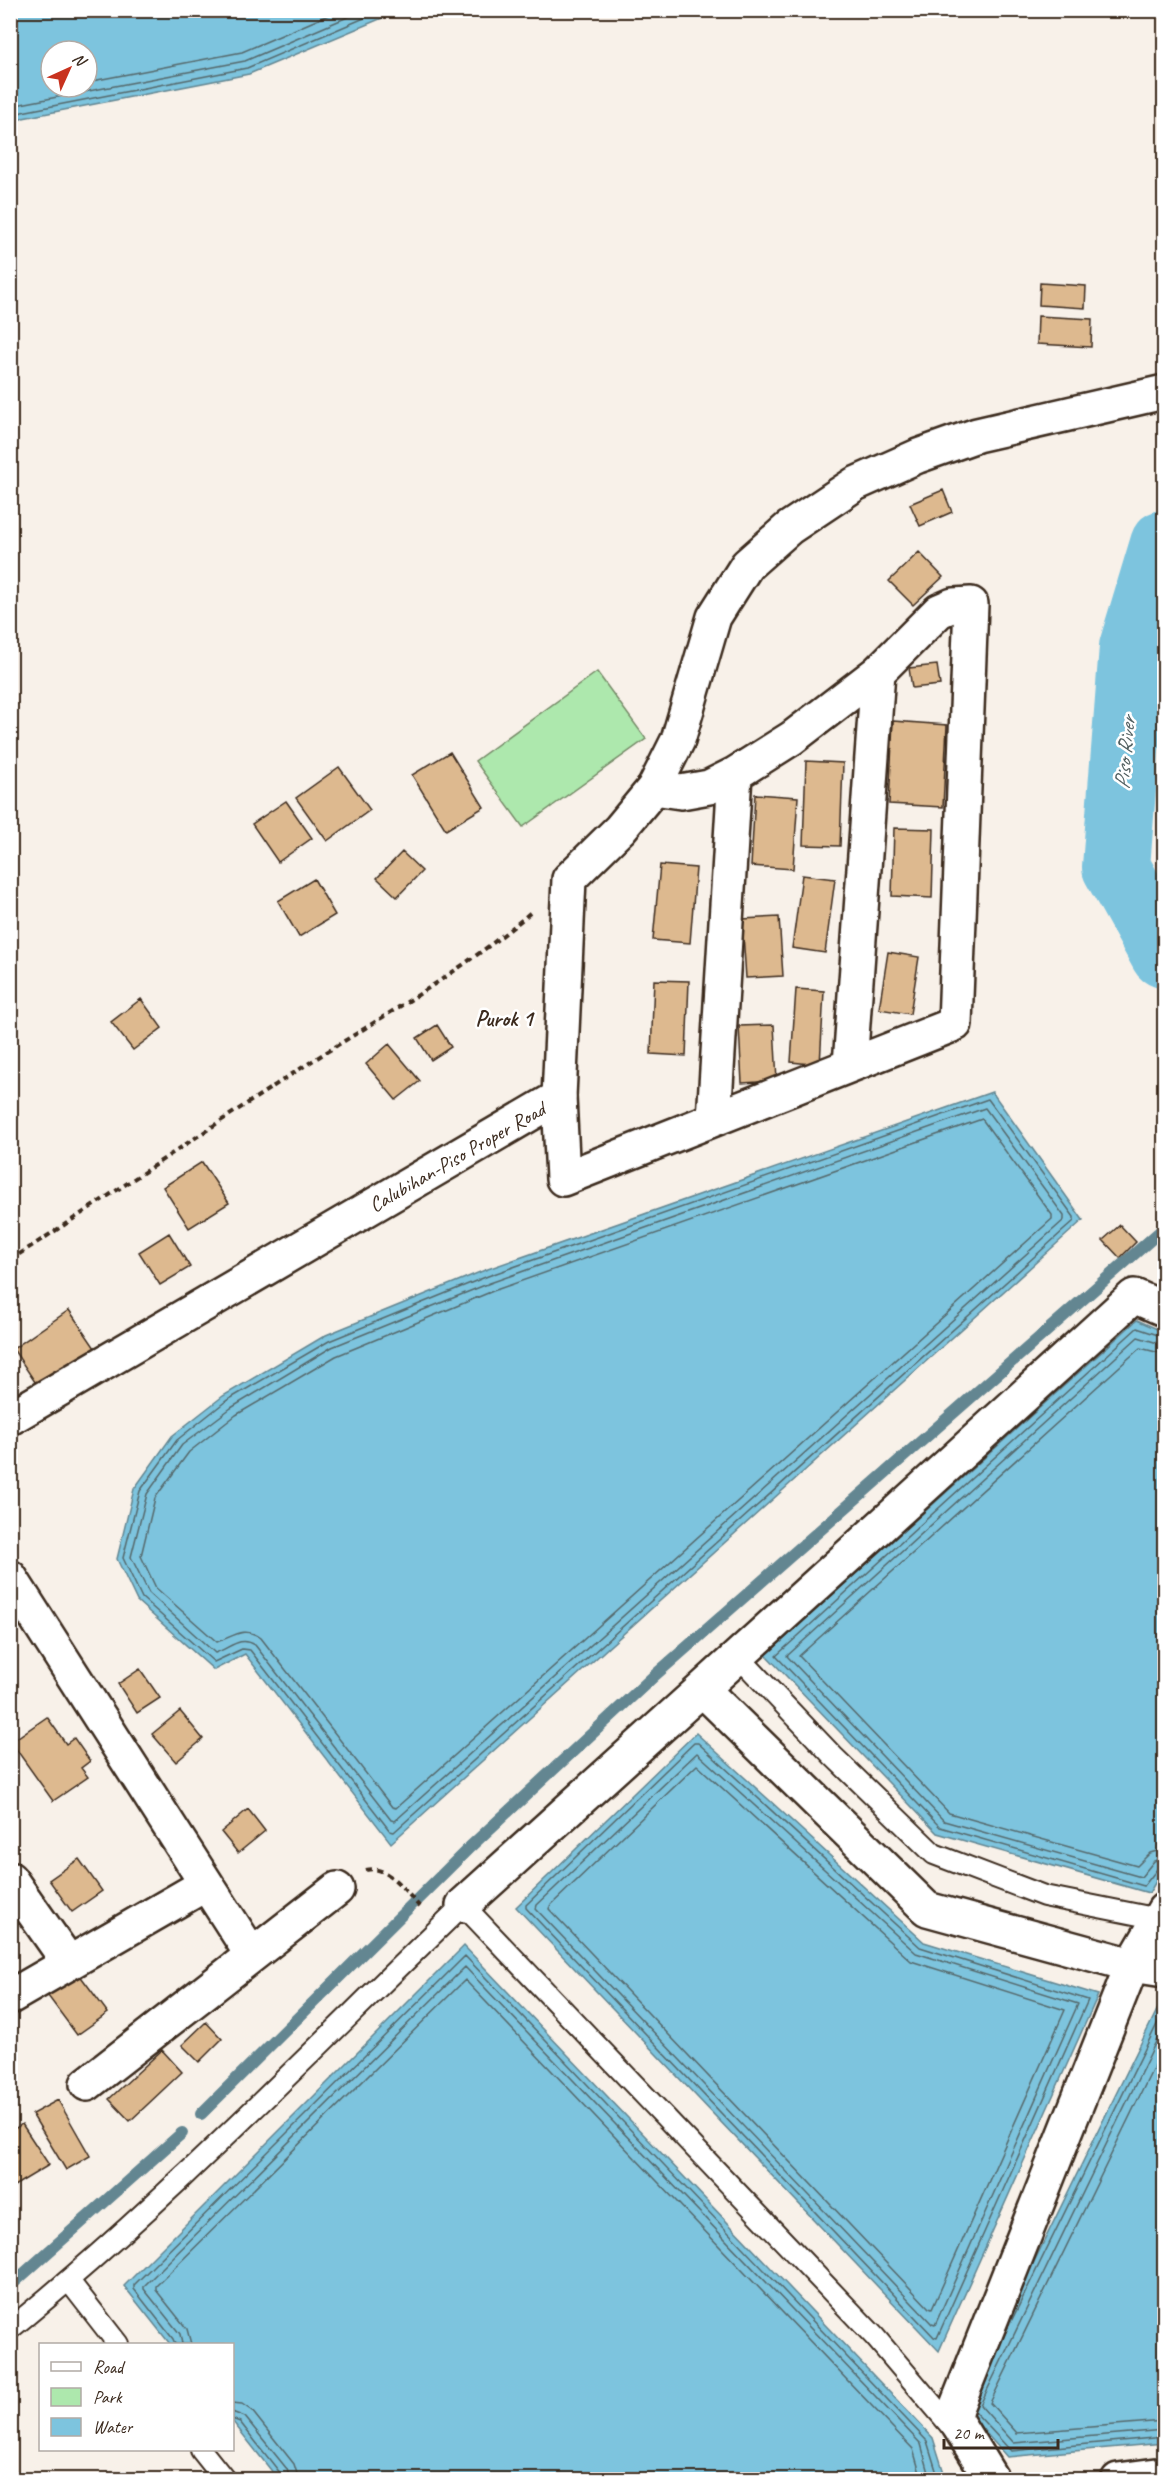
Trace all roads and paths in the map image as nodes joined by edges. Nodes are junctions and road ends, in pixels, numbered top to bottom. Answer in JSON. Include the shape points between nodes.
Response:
{"nodes":[{"id":1,"x":1164,"y":392,"type":"edge"},
{"id":2,"x":878,"y":672,"type":"junction"},
{"id":3,"x":735,"y":774,"type":"junction"},
{"id":4,"x":654,"y":788,"type":"junction"},
{"id":5,"x":569,"y":879,"type":"junction"},
{"id":6,"x":850,"y":1065,"type":"junction"},
{"id":7,"x":559,"y":1097,"type":"junction"},
{"id":8,"x":714,"y":1119,"type":"junction"},
{"id":9,"x":10,"y":1260,"type":"edge"},
{"id":10,"x":1164,"y":1309,"type":"edge"},
{"id":11,"x":10,"y":1418,"type":"edge"},
{"id":12,"x":10,"y":1577,"type":"edge"},
{"id":13,"x":738,"y":1656,"type":"junction"},
{"id":14,"x":702,"y":1689,"type":"junction"},
{"id":15,"x":10,"y":1879,"type":"edge"},
{"id":16,"x":206,"y":1884,"type":"junction"},
{"id":17,"x":401,"y":1888,"type":"dead end"},
{"id":18,"x":337,"y":1889,"type":"dead end"},
{"id":19,"x":463,"y":1905,"type":"junction"},
{"id":20,"x":422,"y":1910,"type":"dead end"},
{"id":21,"x":1163,"y":1917,"type":"edge"},
{"id":22,"x":252,"y":1955,"type":"junction"},
{"id":23,"x":69,"y":1963,"type":"junction"},
{"id":24,"x":1132,"y":1965,"type":"junction"},
{"id":25,"x":1164,"y":1970,"type":"edge"},
{"id":26,"x":10,"y":1997,"type":"edge"},
{"id":27,"x":87,"y":2084,"type":"dead end"},
{"id":28,"x":69,"y":2281,"type":"junction"},
{"id":29,"x":10,"y":2329,"type":"edge"},
{"id":30,"x":117,"y":2343,"type":"edge"},
{"id":31,"x":202,"y":2451,"type":"edge"},
{"id":32,"x":1164,"y":2474,"type":"edge"},
{"id":33,"x":225,"y":2480,"type":"edge"},
{"id":34,"x":978,"y":2480,"type":"edge"},
{"id":35,"x":992,"y":2480,"type":"edge"},
{"id":36,"x":1118,"y":2480,"type":"edge"}],
"edges":[{"from":1,"to":4,"type":"street","via":[[976,435],[918,456],[855,484],[789,528],[747,564],[714,617],[678,740]]},
{"from":2,"to":3,"type":"street","via":[[792,738]]},
{"from":2,"to":6,"type":"street"},
{"from":2,"to":6,"type":"street","via":[[939,611],[971,604],[955,1024]]},
{"from":3,"to":4,"type":"street","via":[[709,787],[681,792]]},
{"from":3,"to":8,"type":"street"},
{"from":4,"to":5,"type":"street","via":[[620,829]]},
{"from":5,"to":7,"type":"street","name":"Calubihan-Piso Proper Road"},
{"from":5,"to":9,"type":"path","via":[[504,935],[425,992]]},
{"from":6,"to":8,"type":"street"},
{"from":7,"to":8,"type":"street","via":[[563,1179]]},
{"from":7,"to":11,"type":"street","name":"Calubihan-Piso Proper Road"},
{"from":10,"to":13,"type":"street","via":[[1134,1296]]},
{"from":12,"to":16,"type":"street"},
{"from":13,"to":14,"type":"street"},
{"from":13,"to":21,"type":"lane","via":[[934,1854],[1044,1896]]},
{"from":14,"to":19,"type":"street"},
{"from":14,"to":24,"type":"street","via":[[927,1909]]},
{"from":15,"to":23,"type":"street"},
{"from":16,"to":22,"type":"street"},
{"from":16,"to":23,"type":"street"},
{"from":17,"to":20,"type":"path"},
{"from":18,"to":22,"type":"street"},
{"from":19,"to":28,"type":"lane"},
{"from":19,"to":34,"type":"lane","via":[[875,2337],[950,2423]]},
{"from":21,"to":24,"type":"street"},
{"from":22,"to":27,"type":"street"},
{"from":23,"to":26,"type":"street"},
{"from":24,"to":25,"type":"street"},
{"from":24,"to":35,"type":"street","via":[[956,2408],[954,2418]]},
{"from":28,"to":29,"type":"lane"},
{"from":28,"to":30,"type":"lane"},
{"from":31,"to":33,"type":"lane"},
{"from":32,"to":36,"type":"street"}]}
